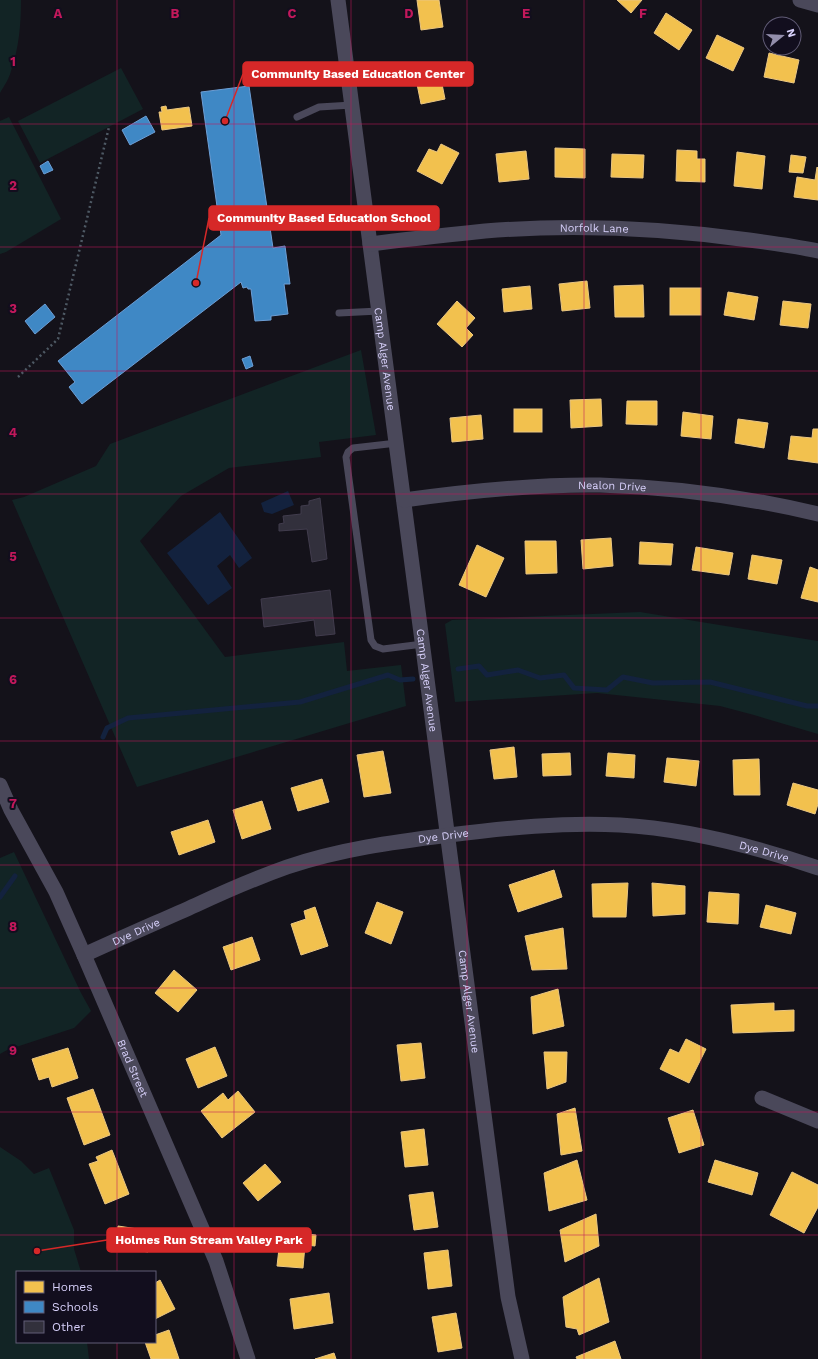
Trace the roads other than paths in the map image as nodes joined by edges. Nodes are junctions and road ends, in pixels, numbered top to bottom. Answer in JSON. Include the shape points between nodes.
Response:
{"nodes":[{"id":1,"x":338,"y":0,"type":"edge"},
{"id":2,"x":800,"y":0,"type":"edge"},
{"id":3,"x":818,"y":4,"type":"edge"},
{"id":4,"x":352,"y":105,"type":"junction"},
{"id":5,"x":297,"y":117,"type":"dead end"},
{"id":6,"x":370,"y":244,"type":"junction"},
{"id":7,"x":818,"y":251,"type":"edge"},
{"id":8,"x":379,"y":311,"type":"junction"},
{"id":9,"x":339,"y":313,"type":"dead end"},
{"id":10,"x":397,"y":443,"type":"junction"},
{"id":11,"x":404,"y":500,"type":"junction"},
{"id":12,"x":818,"y":514,"type":"edge"},
{"id":13,"x":423,"y":644,"type":"junction"},
{"id":14,"x":0,"y":785,"type":"edge"},
{"id":15,"x":448,"y":836,"type":"junction"},
{"id":16,"x":818,"y":868,"type":"edge"},
{"id":17,"x":84,"y":955,"type":"junction"},
{"id":18,"x":762,"y":1098,"type":"dead end"},
{"id":19,"x":818,"y":1121,"type":"edge"},
{"id":20,"x":248,"y":1359,"type":"edge"},
{"id":21,"x":522,"y":1359,"type":"edge"}],
"edges":[{"from":1,"to":4,"type":"street","name":"Camp Alger Avenue"},
{"from":2,"to":3,"type":"street"},
{"from":4,"to":5,"type":"lane","via":[[319,107]]},
{"from":4,"to":6,"type":"street","name":"Camp Alger Avenue"},
{"from":6,"to":7,"type":"street","name":"Norfolk Lane","via":[[486,231],[637,229],[710,235]]},
{"from":6,"to":8,"type":"street","name":"Camp Alger Avenue"},
{"from":8,"to":9,"type":"lane"},
{"from":8,"to":10,"type":"street","name":"Camp Alger Avenue"},
{"from":10,"to":11,"type":"street","name":"Camp Alger Avenue"},
{"from":10,"to":13,"type":"lane","via":[[353,448],[346,457],[371,640],[375,646],[383,649]]},
{"from":11,"to":12,"type":"street","name":"Nealon Drive","via":[[476,490],[599,485],[731,496]]},
{"from":11,"to":13,"type":"street","name":"Camp Alger Avenue"},
{"from":13,"to":15,"type":"street","name":"Camp Alger Avenue"},
{"from":14,"to":17,"type":"street","name":"Brad Street","via":[[56,892]]},
{"from":15,"to":16,"type":"street","name":"Dye Drive","via":[[570,824],[621,825],[675,831],[734,842]]},
{"from":15,"to":17,"type":"street","name":"Dye Drive","via":[[350,850],[289,866],[242,884]]},
{"from":15,"to":21,"type":"street","name":"Camp Alger Avenue","via":[[508,1297]]},
{"from":17,"to":20,"type":"street","name":"Brad Street","via":[[216,1261]]},
{"from":18,"to":19,"type":"street"}]}
